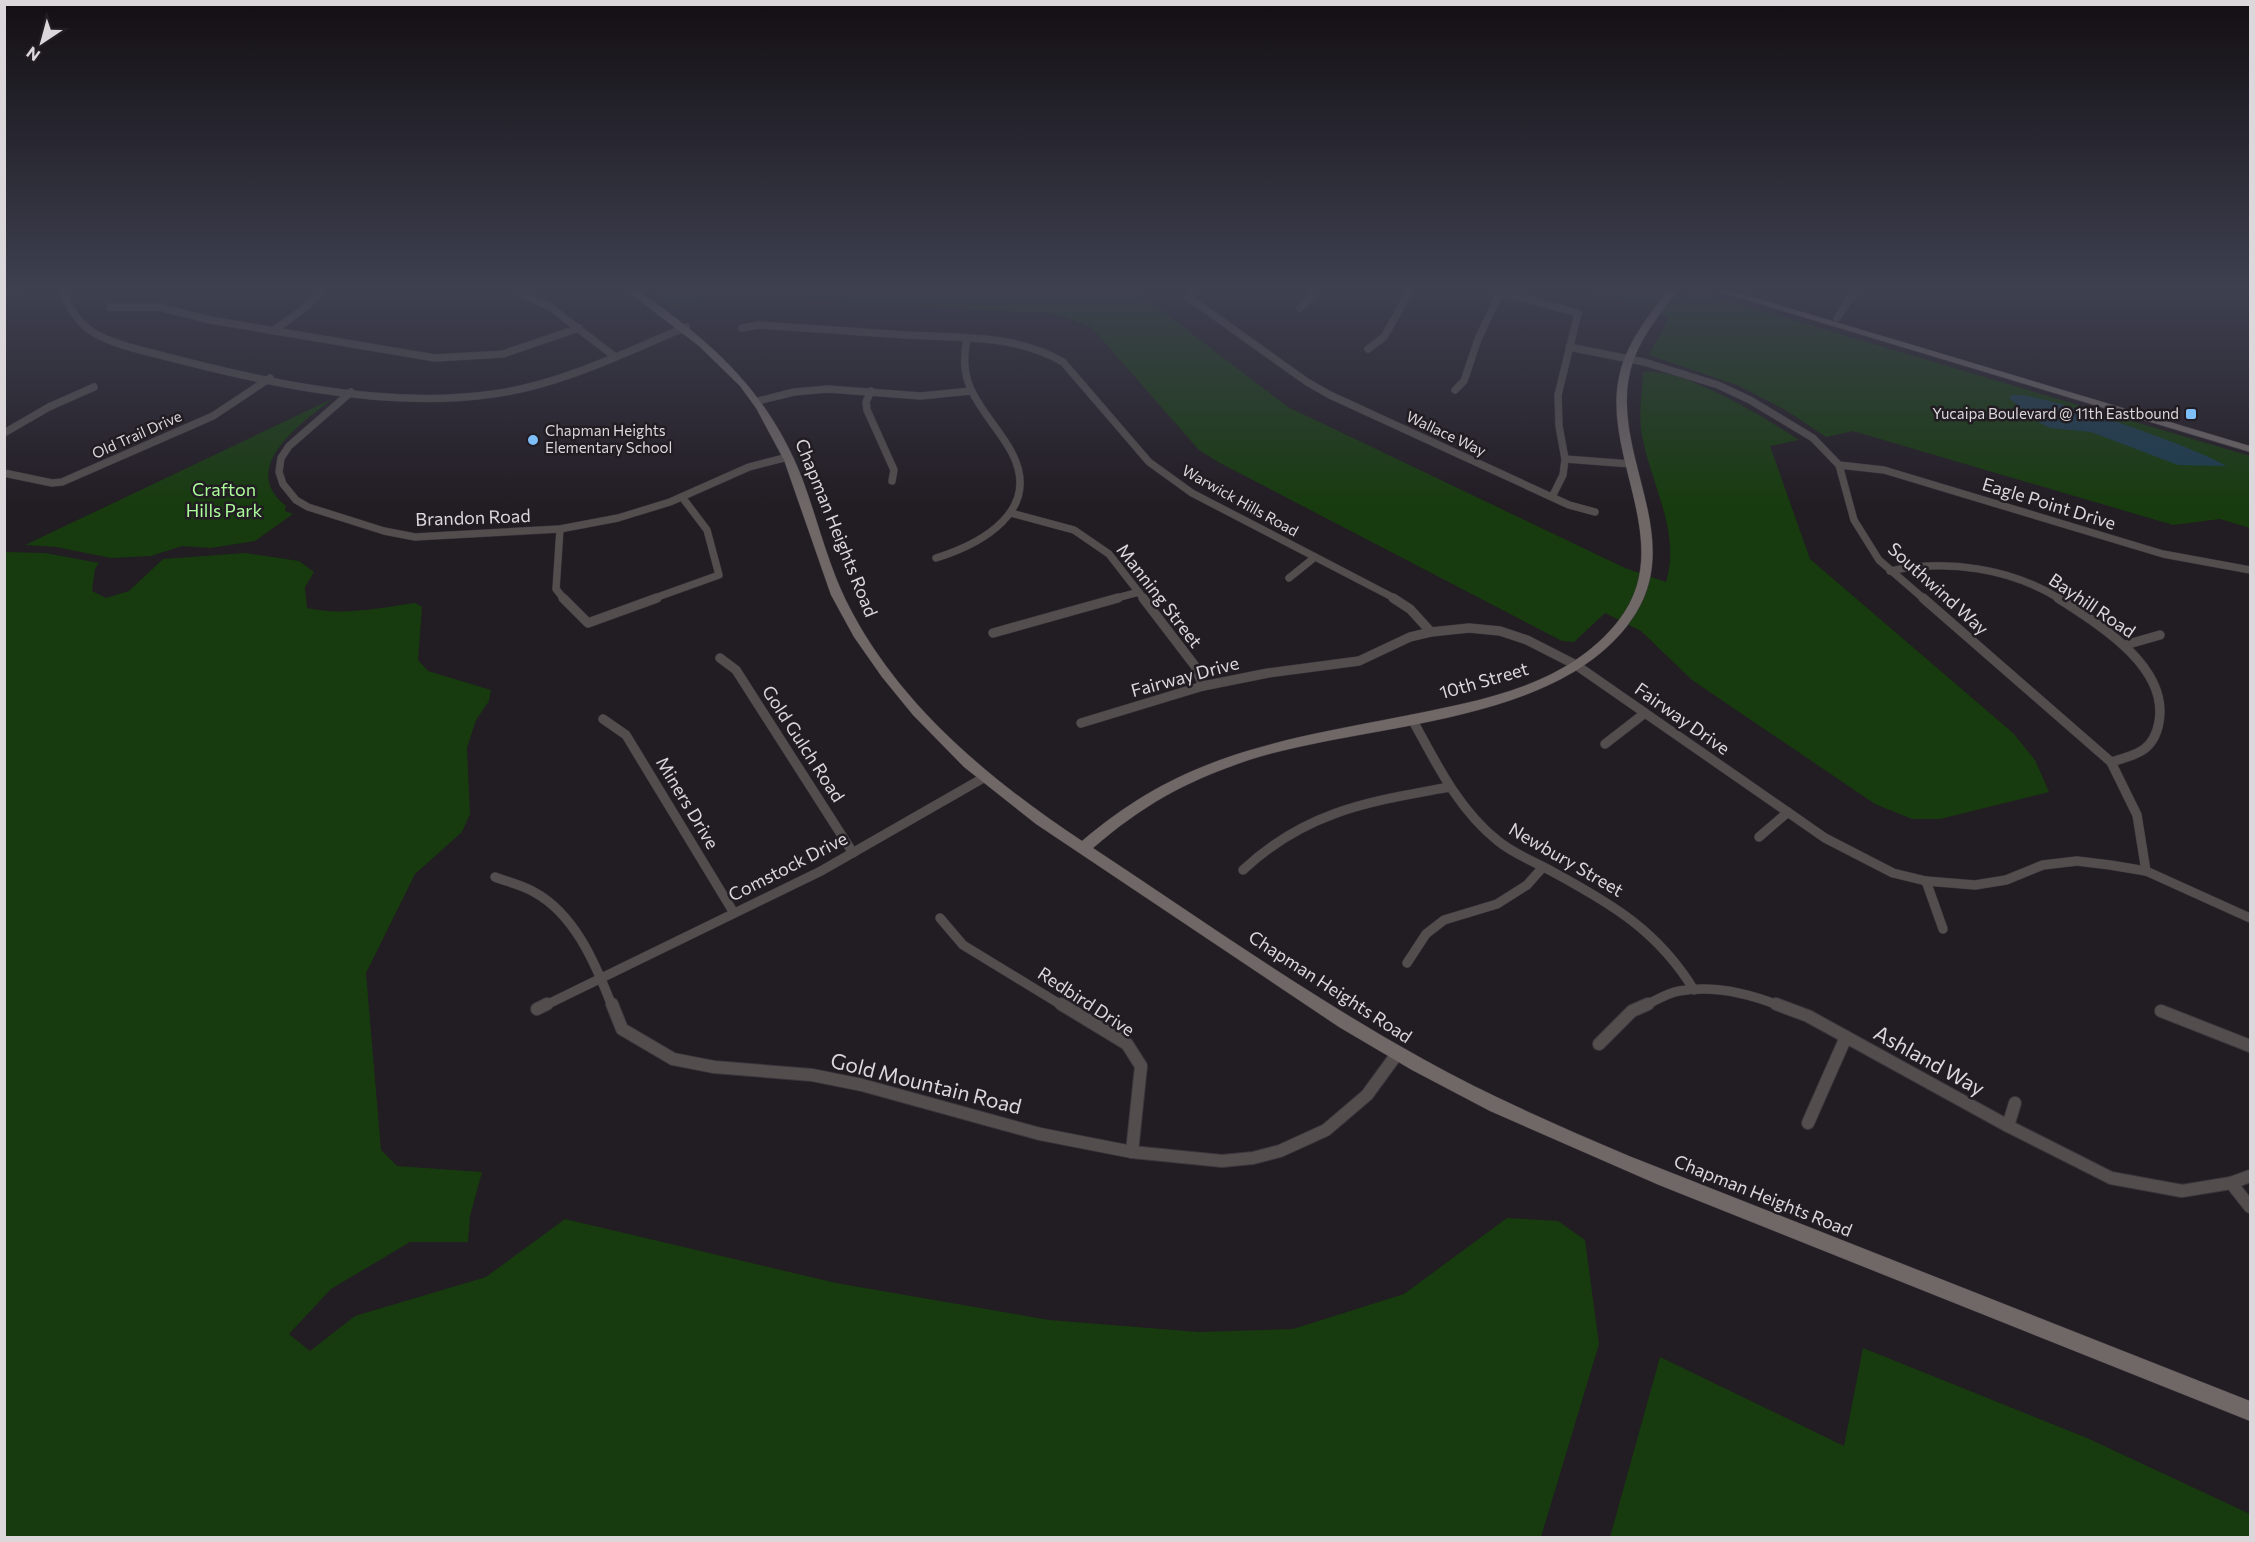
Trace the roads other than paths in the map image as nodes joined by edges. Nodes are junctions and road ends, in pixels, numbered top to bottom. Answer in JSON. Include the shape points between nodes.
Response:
{"nodes":[{"id":1,"x":196,"y":363,"type":"edge"},
{"id":2,"x":596,"y":363,"type":"edge"},
{"id":3,"x":724,"y":363,"type":"edge"},
{"id":4,"x":963,"y":363,"type":"edge"},
{"id":5,"x":1064,"y":363,"type":"edge"},
{"id":6,"x":1280,"y":363,"type":"edge"},
{"id":7,"x":1470,"y":363,"type":"edge"},
{"id":8,"x":1565,"y":363,"type":"edge"},
{"id":9,"x":1629,"y":363,"type":"edge"},
{"id":10,"x":1649,"y":363,"type":"edge"},
{"id":11,"x":1960,"y":363,"type":"edge"},
{"id":12,"x":1989,"y":363,"type":"edge"},
{"id":13,"x":270,"y":378,"type":"junction"},
{"id":14,"x":94,"y":387,"type":"dead end"},
{"id":15,"x":1455,"y":390,"type":"dead end"},
{"id":16,"x":871,"y":391,"type":"junction"},
{"id":17,"x":970,"y":391,"type":"junction"},
{"id":18,"x":351,"y":392,"type":"junction"},
{"id":19,"x":758,"y":401,"type":"junction"},
{"id":20,"x":4,"y":433,"type":"edge"},
{"id":21,"x":2250,"y":440,"type":"edge"},
{"id":22,"x":2250,"y":450,"type":"edge"},
{"id":23,"x":788,"y":457,"type":"junction"},
{"id":24,"x":1565,"y":459,"type":"junction"},
{"id":25,"x":1631,"y":464,"type":"junction"},
{"id":26,"x":1839,"y":465,"type":"junction"},
{"id":27,"x":4,"y":473,"type":"edge"},
{"id":28,"x":892,"y":481,"type":"dead end"},
{"id":29,"x":682,"y":497,"type":"junction"},
{"id":30,"x":1552,"y":497,"type":"junction"},
{"id":31,"x":1595,"y":512,"type":"dead end"},
{"id":32,"x":1011,"y":513,"type":"junction"},
{"id":33,"x":560,"y":529,"type":"junction"},
{"id":34,"x":1315,"y":557,"type":"junction"},
{"id":35,"x":936,"y":558,"type":"dead end"},
{"id":36,"x":2250,"y":570,"type":"edge"},
{"id":37,"x":1890,"y":571,"type":"junction"},
{"id":38,"x":1289,"y":578,"type":"dead end"},
{"id":39,"x":1139,"y":592,"type":"junction"},
{"id":40,"x":1431,"y":632,"type":"junction"},
{"id":41,"x":993,"y":633,"type":"dead end"},
{"id":42,"x":2160,"y":635,"type":"dead end"},
{"id":43,"x":2125,"y":645,"type":"junction"},
{"id":44,"x":720,"y":658,"type":"dead end"},
{"id":45,"x":1576,"y":665,"type":"junction"},
{"id":46,"x":1203,"y":686,"type":"junction"},
{"id":47,"x":1645,"y":713,"type":"junction"},
{"id":48,"x":1412,"y":718,"type":"junction"},
{"id":49,"x":603,"y":719,"type":"dead end"},
{"id":50,"x":1081,"y":723,"type":"dead end"},
{"id":51,"x":1605,"y":744,"type":"dead end"},
{"id":52,"x":2111,"y":762,"type":"junction"},
{"id":53,"x":985,"y":777,"type":"junction"},
{"id":54,"x":1449,"y":787,"type":"junction"},
{"id":55,"x":1788,"y":812,"type":"junction"},
{"id":56,"x":1759,"y":837,"type":"dead end"},
{"id":57,"x":1084,"y":848,"type":"junction"},
{"id":58,"x":853,"y":852,"type":"junction"},
{"id":59,"x":1543,"y":867,"type":"junction"},
{"id":60,"x":1243,"y":870,"type":"dead end"},
{"id":61,"x":2146,"y":871,"type":"junction"},
{"id":62,"x":495,"y":877,"type":"dead end"},
{"id":63,"x":1926,"y":881,"type":"junction"},
{"id":64,"x":734,"y":913,"type":"junction"},
{"id":65,"x":940,"y":918,"type":"dead end"},
{"id":66,"x":2250,"y":918,"type":"edge"},
{"id":67,"x":1943,"y":929,"type":"dead end"},
{"id":68,"x":1407,"y":963,"type":"dead end"},
{"id":69,"x":601,"y":977,"type":"junction"},
{"id":70,"x":1694,"y":990,"type":"junction"},
{"id":71,"x":537,"y":1009,"type":"dead end"},
{"id":72,"x":2160,"y":1011,"type":"dead end"},
{"id":73,"x":1846,"y":1038,"type":"junction"},
{"id":74,"x":1599,"y":1044,"type":"dead end"},
{"id":75,"x":2250,"y":1046,"type":"edge"},
{"id":76,"x":1397,"y":1054,"type":"junction"},
{"id":77,"x":2014,"y":1103,"type":"dead end"},
{"id":78,"x":1808,"y":1124,"type":"dead end"},
{"id":79,"x":2008,"y":1126,"type":"junction"},
{"id":80,"x":1132,"y":1152,"type":"junction"},
{"id":81,"x":2250,"y":1176,"type":"edge"},
{"id":82,"x":2231,"y":1184,"type":"junction"},
{"id":83,"x":2250,"y":1207,"type":"edge"},
{"id":84,"x":2250,"y":1412,"type":"edge"}],
"edges":[{"from":1,"to":13,"type":"street"},
{"from":2,"to":18,"type":"street","via":[[494,394],[417,399]]},
{"from":3,"to":19,"type":"street","name":"Chapman Heights Road"},
{"from":4,"to":17,"type":"street"},
{"from":5,"to":34,"type":"street","name":"Warwick Hills Road","via":[[1149,462],[1192,493]]},
{"from":6,"to":30,"type":"street","name":"Wallace Way","via":[[1330,395]]},
{"from":7,"to":15,"type":"street","via":[[1464,381]]},
{"from":8,"to":24,"type":"street","via":[[1558,395],[1558,426]]},
{"from":9,"to":25,"type":"street","name":"10th Street","via":[[1622,390]]},
{"from":10,"to":26,"type":"street","name":"Southwind Way","via":[[1750,400],[1813,438]]},
{"from":11,"to":22,"type":"street"},
{"from":12,"to":21,"type":"street"},
{"from":13,"to":18,"type":"street"},
{"from":13,"to":27,"type":"street","name":"Old Trail Drive","via":[[213,416],[62,482]]},
{"from":14,"to":20,"type":"street"},
{"from":16,"to":17,"type":"street","via":[[921,396]]},
{"from":16,"to":19,"type":"street","via":[[810,390]]},
{"from":16,"to":28,"type":"street","via":[[867,410],[894,470]]},
{"from":17,"to":32,"type":"street","via":[[1013,454],[1019,484]]},
{"from":18,"to":33,"type":"street","name":"Brandon Road","via":[[300,434],[282,458],[279,472],[283,484],[296,500],[308,507],[416,537]]},
{"from":19,"to":23,"type":"street","name":"Chapman Heights Road"},
{"from":23,"to":29,"type":"street","name":"Brandon Road","via":[[749,467]]},
{"from":23,"to":53,"type":"street","name":"Chapman Heights Road","via":[[832,580],[869,652],[937,733]]},
{"from":24,"to":25,"type":"street"},
{"from":24,"to":30,"type":"street","via":[[1563,475]]},
{"from":25,"to":45,"type":"street","name":"10th Street","via":[[1648,540],[1649,559],[1643,584],[1624,622],[1601,648]]},
{"from":26,"to":36,"type":"street","name":"Eagle Point Drive","via":[[1884,470],[2163,554]]},
{"from":26,"to":37,"type":"street","name":"Southwind Way","via":[[1854,520],[1864,540]]},
{"from":29,"to":33,"type":"street","name":"Brandon Road","via":[[625,516]]},
{"from":29,"to":33,"type":"street","via":[[707,530],[719,575],[588,623],[556,588]]},
{"from":30,"to":31,"type":"street","name":"Wallace Way"},
{"from":32,"to":35,"type":"street","via":[[995,531],[965,550]]},
{"from":32,"to":39,"type":"street","name":"Manning Street","via":[[1066,527],[1093,542],[1109,554]]},
{"from":34,"to":38,"type":"street"},
{"from":34,"to":40,"type":"street","name":"Warwick Hills Road","via":[[1395,599]]},
{"from":37,"to":43,"type":"street","name":"Bayhill Road","via":[[1924,563],[1954,564],[2013,579],[2052,594]]},
{"from":37,"to":52,"type":"street","name":"Southwind Way"},
{"from":39,"to":41,"type":"street"},
{"from":39,"to":46,"type":"street","name":"Manning Street","via":[[1195,666]]},
{"from":40,"to":45,"type":"street","name":"Fairway Drive","via":[[1469,628],[1500,631]]},
{"from":40,"to":46,"type":"street","name":"Fairway Drive","via":[[1410,637],[1359,661]]},
{"from":42,"to":43,"type":"street"},
{"from":43,"to":52,"type":"street","name":"Bayhill Road","via":[[2154,683],[2162,702],[2161,720],[2154,741],[2141,754]]},
{"from":44,"to":58,"type":"street","name":"Gold Gulch Road","via":[[736,670]]},
{"from":45,"to":47,"type":"street","name":"Fairway Drive"},
{"from":45,"to":48,"type":"street","name":"10th Street","via":[[1532,687],[1490,701]]},
{"from":46,"to":50,"type":"street","name":"Fairway Drive"},
{"from":47,"to":51,"type":"street"},
{"from":47,"to":55,"type":"street","name":"Fairway Drive"},
{"from":48,"to":54,"type":"street","name":"Newbury Street"},
{"from":48,"to":57,"type":"street","name":"10th Street","via":[[1270,748],[1221,763],[1179,780],[1136,807]]},
{"from":49,"to":64,"type":"street","name":"Miners Drive","via":[[626,735]]},
{"from":52,"to":61,"type":"street","name":"Southwind Way","via":[[2137,815]]},
{"from":53,"to":57,"type":"street","name":"Chapman Heights Road"},
{"from":53,"to":58,"type":"street","name":"Comstock Drive"},
{"from":54,"to":59,"type":"street","name":"Newbury Street","via":[[1499,842]]},
{"from":54,"to":60,"type":"street","via":[[1315,818],[1261,850]]},
{"from":55,"to":56,"type":"street"},
{"from":55,"to":63,"type":"street","name":"Fairway Drive","via":[[1859,857],[1893,873]]},
{"from":57,"to":76,"type":"street","name":"Chapman Heights Road"},
{"from":58,"to":64,"type":"street","name":"Comstock Drive"},
{"from":59,"to":68,"type":"street","via":[[1527,885],[1497,904],[1444,920],[1426,934]]},
{"from":59,"to":70,"type":"street","name":"Newbury Street","via":[[1626,913],[1651,933],[1681,965]]},
{"from":61,"to":63,"type":"street","name":"Fairway Drive","via":[[2077,861],[2043,865],[2006,880],[1975,885]]},
{"from":61,"to":66,"type":"street","name":"Fairway Drive"},
{"from":62,"to":69,"type":"street","name":"Gold Mountain Road","via":[[537,893],[577,932]]},
{"from":63,"to":67,"type":"street"},
{"from":64,"to":69,"type":"street","name":"Comstock Drive"},
{"from":65,"to":80,"type":"street","name":"Redbird Drive","via":[[963,945],[1127,1044],[1141,1066]]},
{"from":69,"to":71,"type":"street","name":"Comstock Drive"},
{"from":69,"to":80,"type":"street","name":"Gold Mountain Road","via":[[622,1029],[673,1059],[862,1085],[968,1116]]},
{"from":70,"to":73,"type":"street","name":"Ashland Way","via":[[1752,995],[1808,1016]]},
{"from":70,"to":74,"type":"street","name":"Ashland Way","via":[[1677,991],[1632,1011]]},
{"from":72,"to":75,"type":"street"},
{"from":73,"to":78,"type":"street"},
{"from":73,"to":79,"type":"street","name":"Ashland Way"},
{"from":76,"to":80,"type":"street","name":"Gold Mountain Road","via":[[1351,1112],[1326,1130],[1280,1151],[1222,1161]]},
{"from":76,"to":84,"type":"street","name":"Chapman Heights Road","via":[[1518,1116],[1657,1175]]},
{"from":77,"to":79,"type":"street"},
{"from":79,"to":82,"type":"street","name":"Ashland Way","via":[[2111,1178],[2182,1191]]},
{"from":81,"to":82,"type":"street","name":"Ashland Way"},
{"from":82,"to":83,"type":"street"}]}
